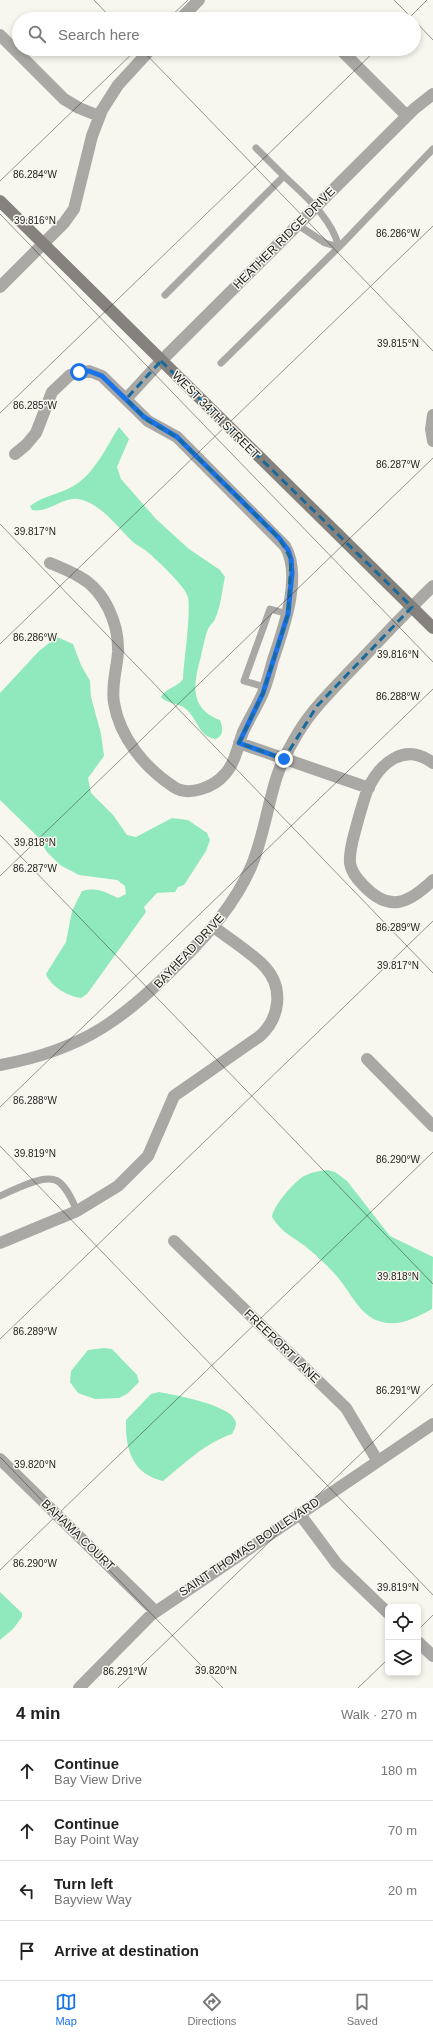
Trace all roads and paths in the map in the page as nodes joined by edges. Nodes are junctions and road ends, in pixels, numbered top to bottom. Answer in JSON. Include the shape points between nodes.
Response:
{"nodes":[{"id":1,"x":199,"y":0,"type":"edge"},
{"id":2,"x":187,"y":12,"type":"edge"},
{"id":3,"x":0,"y":35,"type":"edge"},
{"id":4,"x":12,"y":47,"type":"edge"},
{"id":5,"x":21,"y":56,"type":"edge"},
{"id":6,"x":145,"y":56,"type":"edge"},
{"id":7,"x":347,"y":56,"type":"edge"},
{"id":8,"x":433,"y":94,"type":"edge"},
{"id":9,"x":99,"y":116,"type":"junction"},
{"id":10,"x":407,"y":116,"type":"junction"},
{"id":11,"x":256,"y":148,"type":"dead end"},
{"id":12,"x":433,"y":150,"type":"edge"},
{"id":13,"x":284,"y":176,"type":"junction"},
{"id":14,"x":0,"y":202,"type":"edge"},
{"id":15,"x":316,"y":207,"type":"junction"},
{"id":16,"x":298,"y":225,"type":"junction"},
{"id":17,"x":43,"y":243,"type":"junction"},
{"id":18,"x":339,"y":247,"type":"junction"},
{"id":19,"x":0,"y":287,"type":"edge"},
{"id":20,"x":165,"y":295,"type":"dead end"},
{"id":21,"x":161,"y":361,"type":"junction"},
{"id":22,"x":222,"y":363,"type":"dead end"},
{"id":23,"x":126,"y":399,"type":"junction"},
{"id":24,"x":433,"y":415,"type":"edge"},
{"id":25,"x":433,"y":441,"type":"edge"},
{"id":26,"x":15,"y":454,"type":"dead end"},
{"id":27,"x":50,"y":563,"type":"dead end"},
{"id":28,"x":433,"y":586,"type":"edge"},
{"id":29,"x":412,"y":607,"type":"junction"},
{"id":30,"x":288,"y":614,"type":"junction"},
{"id":31,"x":433,"y":628,"type":"edge"},
{"id":32,"x":265,"y":687,"type":"junction"},
{"id":33,"x":239,"y":743,"type":"junction"},
{"id":34,"x":284,"y":759,"type":"junction"},
{"id":35,"x":433,"y":763,"type":"edge"},
{"id":36,"x":369,"y":788,"type":"junction"},
{"id":37,"x":433,"y":880,"type":"edge"},
{"id":38,"x":214,"y":927,"type":"junction"},
{"id":39,"x":367,"y":1059,"type":"dead end"},
{"id":40,"x":0,"y":1065,"type":"edge"},
{"id":41,"x":433,"y":1126,"type":"edge"},
{"id":42,"x":0,"y":1196,"type":"edge"},
{"id":43,"x":78,"y":1212,"type":"junction"},
{"id":44,"x":174,"y":1241,"type":"dead end"},
{"id":45,"x":0,"y":1243,"type":"edge"},
{"id":46,"x":433,"y":1424,"type":"edge"},
{"id":47,"x":0,"y":1459,"type":"edge"},
{"id":48,"x":377,"y":1460,"type":"junction"},
{"id":49,"x":299,"y":1513,"type":"junction"},
{"id":50,"x":385,"y":1610,"type":"edge"},
{"id":51,"x":156,"y":1611,"type":"junction"},
{"id":52,"x":421,"y":1645,"type":"edge"},
{"id":53,"x":433,"y":1656,"type":"edge"},
{"id":54,"x":79,"y":1688,"type":"edge"}],
"edges":[{"from":1,"to":2,"type":"street"},
{"from":3,"to":4,"type":"street"},
{"from":5,"to":9,"type":"street","via":[[64,99]]},
{"from":6,"to":9,"type":"street","via":[[118,85]]},
{"from":7,"to":10,"type":"street"},
{"from":8,"to":10,"type":"street","name":"HEATHER RIDGE DRIVE"},
{"from":9,"to":17,"type":"street","via":[[76,203],[67,220]]},
{"from":10,"to":15,"type":"street","name":"HEATHER RIDGE DRIVE"},
{"from":11,"to":13,"type":"lane"},
{"from":12,"to":18,"type":"lane"},
{"from":13,"to":15,"type":"lane"},
{"from":13,"to":20,"type":"lane"},
{"from":14,"to":17,"type":"street","name":"WEST 34TH STREET"},
{"from":15,"to":16,"type":"street","name":"HEATHER RIDGE DRIVE"},
{"from":15,"to":18,"type":"lane","via":[[335,233]]},
{"from":16,"to":18,"type":"lane","via":[[325,243]]},
{"from":16,"to":21,"type":"street","name":"HEATHER RIDGE DRIVE"},
{"from":17,"to":19,"type":"street"},
{"from":17,"to":21,"type":"street","name":"WEST 34TH STREET"},
{"from":18,"to":22,"type":"lane"},
{"from":21,"to":23,"type":"street","name":"HEATHER RIDGE DRIVE"},
{"from":21,"to":29,"type":"street","name":"WEST 34TH STREET"},
{"from":23,"to":26,"type":"street","via":[[102,376],[93,372],[84,371],[70,375],[50,395],[36,434]]},
{"from":23,"to":30,"type":"street","via":[[144,417],[177,437],[285,546],[291,559],[292,573]]},
{"from":24,"to":25,"type":"street"},
{"from":27,"to":33,"type":"street","via":[[81,577],[99,595],[112,615],[118,639],[114,678],[116,708],[126,738],[149,766],[178,789],[198,790],[226,774]]},
{"from":28,"to":29,"type":"street","name":"BAYHEAD DRIVE"},
{"from":29,"to":31,"type":"street","name":"WEST 34TH STREET"},
{"from":29,"to":34,"type":"street","name":"BAYHEAD DRIVE","via":[[318,706],[302,726]]},
{"from":30,"to":32,"type":"street"},
{"from":30,"to":32,"type":"lane","via":[[270,609],[244,681]]},
{"from":32,"to":33,"type":"street"},
{"from":33,"to":34,"type":"street"},
{"from":34,"to":36,"type":"street"},
{"from":34,"to":38,"type":"street","name":"BAYHEAD DRIVE","via":[[252,865],[232,903]]},
{"from":35,"to":36,"type":"street","via":[[421,756],[410,754],[394,758],[381,768]]},
{"from":36,"to":37,"type":"street","via":[[350,855],[353,873],[370,893],[379,899],[401,902],[416,896]]},
{"from":38,"to":40,"type":"street","name":"BAYHEAD DRIVE","via":[[148,994],[112,1023],[58,1050],[24,1061]]},
{"from":38,"to":43,"type":"street","via":[[265,967],[272,977],[278,1000],[272,1022],[260,1036],[174,1096],[148,1156],[113,1190]]},
{"from":39,"to":41,"type":"street"},
{"from":42,"to":43,"type":"lane","via":[[35,1181],[48,1179],[59,1182]]},
{"from":43,"to":45,"type":"street"},
{"from":44,"to":48,"type":"street","name":"FREEPORT LANE","via":[[346,1408]]},
{"from":46,"to":48,"type":"street","name":"SAINT THOMAS BOULEVARD"},
{"from":47,"to":51,"type":"street","name":"BAHAMA COURT"},
{"from":48,"to":49,"type":"street","name":"SAINT THOMAS BOULEVARD"},
{"from":49,"to":50,"type":"street","via":[[337,1564]]},
{"from":49,"to":51,"type":"street","name":"SAINT THOMAS BOULEVARD"},
{"from":51,"to":54,"type":"street","name":"SAINT THOMAS BOULEVARD"},
{"from":52,"to":53,"type":"street"}]}
